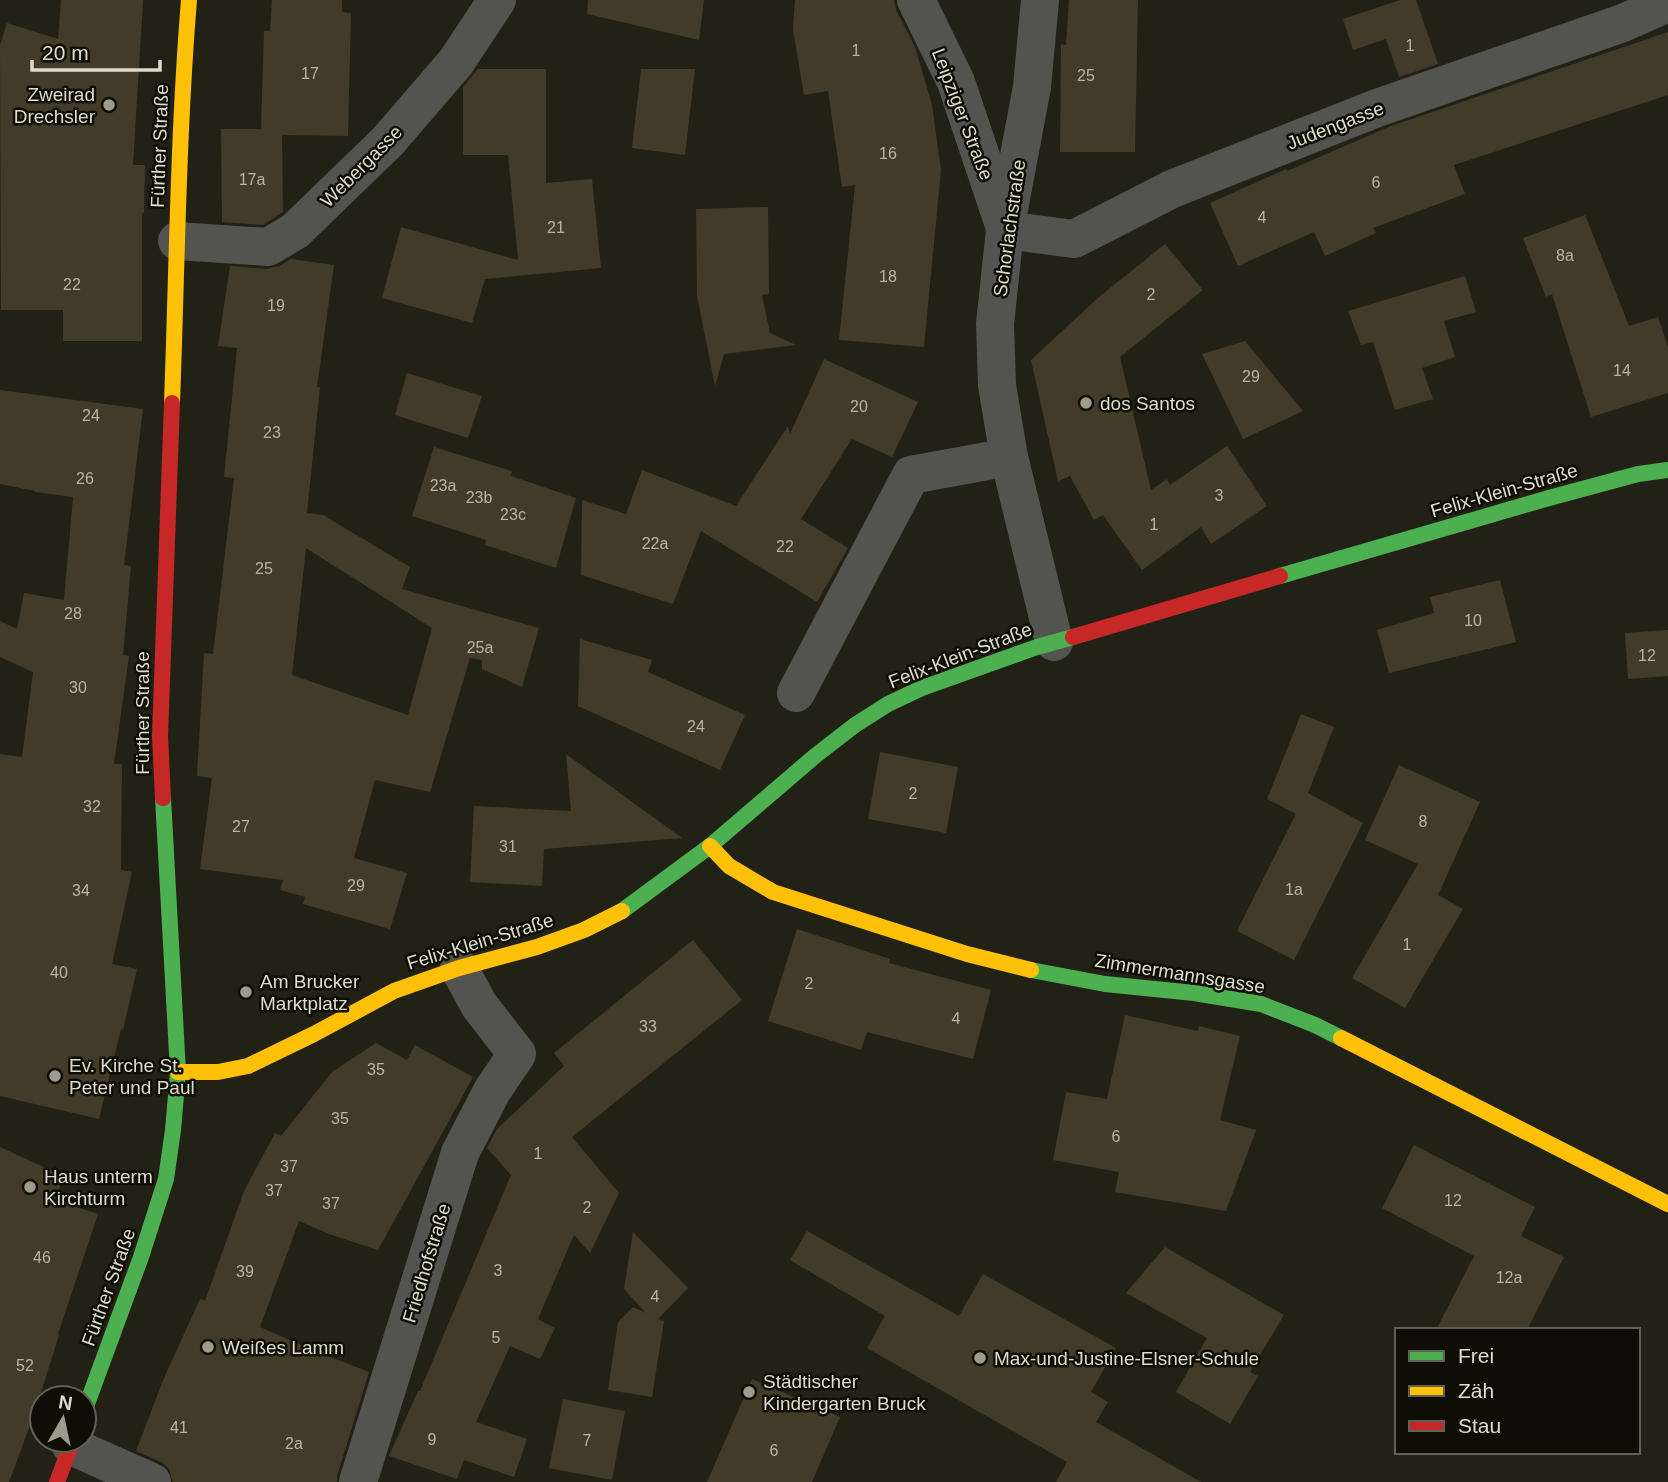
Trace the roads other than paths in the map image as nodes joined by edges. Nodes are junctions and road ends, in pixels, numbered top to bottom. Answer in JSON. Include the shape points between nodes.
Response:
{"nodes":[{"id":1,"x":189,"y":0,"type":"edge"},
{"id":2,"x":497,"y":0,"type":"edge"},
{"id":3,"x":916,"y":0,"type":"edge"},
{"id":4,"x":1040,"y":0,"type":"edge"},
{"id":5,"x":1668,"y":3,"type":"edge"},
{"id":6,"x":1005,"y":230,"type":"junction"},
{"id":7,"x":177,"y":241,"type":"junction"},
{"id":8,"x":1009,"y":457,"type":"junction"},
{"id":9,"x":1668,"y":470,"type":"edge"},
{"id":10,"x":1054,"y":642,"type":"junction"},
{"id":11,"x":796,"y":693,"type":"dead end"},
{"id":12,"x":710,"y":846,"type":"junction"},
{"id":13,"x":459,"y":968,"type":"junction"},
{"id":14,"x":178,"y":1072,"type":"junction"},
{"id":15,"x":1668,"y":1204,"type":"edge"},
{"id":16,"x":94,"y":1384,"type":"edge"},
{"id":17,"x":98,"y":1447,"type":"edge"},
{"id":18,"x":68,"y":1454,"type":"edge"},
{"id":19,"x":57,"y":1482,"type":"edge"},
{"id":20,"x":152,"y":1482,"type":"edge"},
{"id":21,"x":358,"y":1482,"type":"edge"}],
"edges":[{"from":1,"to":7,"type":"street","name":"Fürther Straße"},
{"from":2,"to":7,"type":"street","name":"Webergasse","via":[[456,62],[388,141],[295,231],[268,247]]},
{"from":3,"to":6,"type":"street","name":"Leipziger Straße","via":[[956,82]]},
{"from":4,"to":6,"type":"street","name":"Schorlachstraße","via":[[1032,88]]},
{"from":5,"to":6,"type":"street","name":"Judengasse","via":[[1623,23],[1377,107],[1172,189],[1074,239]]},
{"from":6,"to":8,"type":"street","name":"Schorlachstraße","via":[[995,324],[997,385]]},
{"from":7,"to":14,"type":"street","name":"Fürther Straße","via":[[160,736]]},
{"from":8,"to":10,"type":"street","name":"Schorlachstraße"},
{"from":8,"to":11,"type":"street","via":[[911,475]]},
{"from":9,"to":10,"type":"street","name":"Felix-Klein-Straße","via":[[1549,498]]},
{"from":10,"to":12,"type":"street","name":"Felix-Klein-Straße","via":[[888,704],[815,755]]},
{"from":12,"to":13,"type":"street","name":"Felix-Klein-Straße","via":[[626,909],[584,930]]},
{"from":12,"to":15,"type":"street","name":"Zimmermannsgasse","via":[[729,866],[773,892],[967,954],[1105,984],[1261,1004],[1315,1025]]},
{"from":13,"to":14,"type":"street","name":"Felix-Klein-Straße","via":[[394,990],[248,1066]]},
{"from":13,"to":21,"type":"street","name":"Friedhofstraße","via":[[517,1054],[492,1090],[460,1153]]},
{"from":14,"to":16,"type":"street","name":"Fürther Straße","via":[[166,1179]]},
{"from":17,"to":20,"type":"street"},
{"from":18,"to":19,"type":"street","name":"Fürther Straße"}]}
